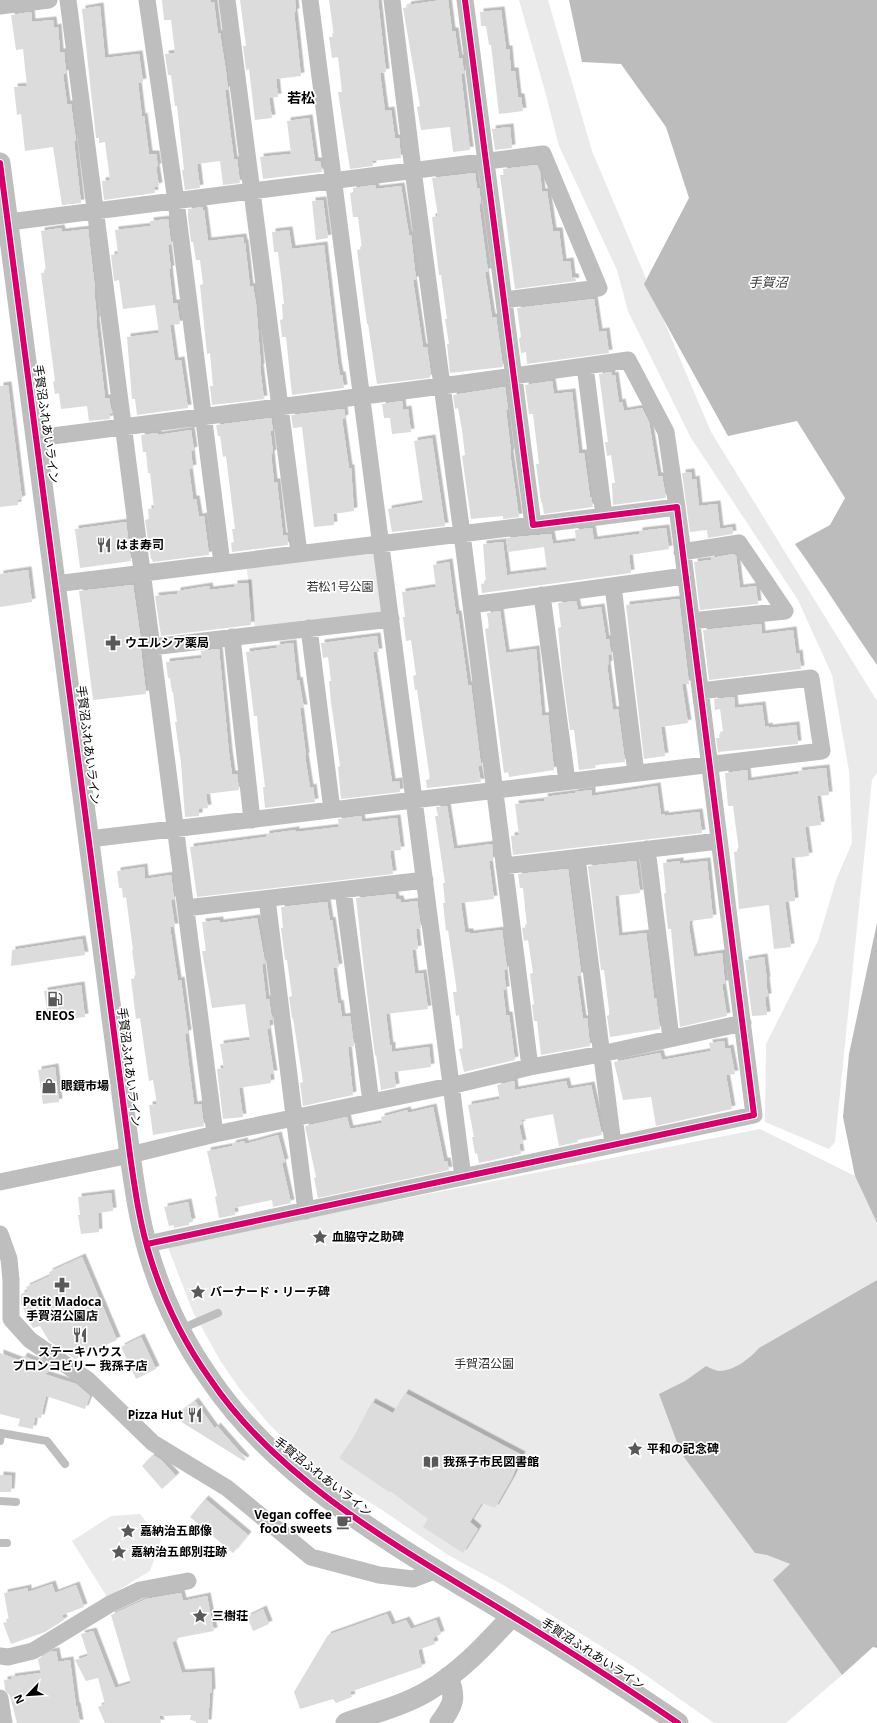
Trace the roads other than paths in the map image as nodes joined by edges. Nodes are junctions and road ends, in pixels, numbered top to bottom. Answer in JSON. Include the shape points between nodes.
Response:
{"nodes":[{"id":1,"x":49,"y":0,"type":"edge"},
{"id":2,"x":68,"y":0,"type":"edge"},
{"id":3,"x":147,"y":0,"type":"edge"},
{"id":4,"x":227,"y":0,"type":"edge"},
{"id":5,"x":310,"y":0,"type":"edge"},
{"id":6,"x":392,"y":0,"type":"edge"},
{"id":7,"x":465,"y":0,"type":"edge"},
{"id":8,"x":0,"y":6,"type":"edge"},
{"id":9,"x":486,"y":160,"type":"junction"},
{"id":10,"x":0,"y":163,"type":"edge"},
{"id":11,"x":413,"y":170,"type":"junction"},
{"id":12,"x":334,"y":180,"type":"junction"},
{"id":13,"x":252,"y":191,"type":"junction"},
{"id":14,"x":176,"y":201,"type":"junction"},
{"id":15,"x":96,"y":212,"type":"junction"},
{"id":16,"x":9,"y":222,"type":"junction"},
{"id":17,"x":6,"y":248,"type":"edge"},
{"id":18,"x":504,"y":300,"type":"junction"},
{"id":19,"x":584,"y":366,"type":"junction"},
{"id":20,"x":514,"y":376,"type":"junction"},
{"id":21,"x":442,"y":386,"type":"junction"},
{"id":22,"x":362,"y":395,"type":"junction"},
{"id":23,"x":280,"y":406,"type":"junction"},
{"id":24,"x":203,"y":416,"type":"junction"},
{"id":25,"x":123,"y":427,"type":"junction"},
{"id":26,"x":37,"y":438,"type":"junction"},
{"id":27,"x":677,"y":507,"type":"junction"},
{"id":28,"x":604,"y":516,"type":"junction"},
{"id":29,"x":533,"y":525,"type":"junction"},
{"id":30,"x":462,"y":534,"type":"junction"},
{"id":31,"x":381,"y":543,"type":"junction"},
{"id":32,"x":682,"y":552,"type":"junction"},
{"id":33,"x":299,"y":553,"type":"junction"},
{"id":34,"x":222,"y":563,"type":"junction"},
{"id":35,"x":143,"y":572,"type":"junction"},
{"id":36,"x":685,"y":576,"type":"junction"},
{"id":37,"x":56,"y":584,"type":"junction"},
{"id":38,"x":613,"y":586,"type":"junction"},
{"id":39,"x":542,"y":596,"type":"junction"},
{"id":40,"x":471,"y":605,"type":"junction"},
{"id":41,"x":391,"y":619,"type":"junction"},
{"id":42,"x":691,"y":621,"type":"junction"},
{"id":43,"x":309,"y":628,"type":"junction"},
{"id":44,"x":232,"y":637,"type":"junction"},
{"id":45,"x":152,"y":647,"type":"junction"},
{"id":46,"x":700,"y":691,"type":"junction"},
{"id":47,"x":710,"y":764,"type":"junction"},
{"id":48,"x":636,"y":773,"type":"junction"},
{"id":49,"x":567,"y":781,"type":"junction"},
{"id":50,"x":494,"y":790,"type":"junction"},
{"id":51,"x":414,"y":801,"type":"junction"},
{"id":52,"x":332,"y":810,"type":"junction"},
{"id":53,"x":252,"y":820,"type":"junction"},
{"id":54,"x":176,"y":829,"type":"junction"},
{"id":55,"x":89,"y":839,"type":"junction"},
{"id":56,"x":719,"y":841,"type":"junction"},
{"id":57,"x":647,"y":850,"type":"junction"},
{"id":58,"x":577,"y":858,"type":"junction"},
{"id":59,"x":504,"y":866,"type":"junction"},
{"id":60,"x":425,"y":880,"type":"junction"},
{"id":61,"x":343,"y":890,"type":"junction"},
{"id":62,"x":267,"y":899,"type":"junction"},
{"id":63,"x":186,"y":908,"type":"junction"},
{"id":64,"x":742,"y":1023,"type":"junction"},
{"id":65,"x":671,"y":1038,"type":"junction"},
{"id":66,"x":602,"y":1054,"type":"junction"},
{"id":67,"x":530,"y":1067,"type":"junction"},
{"id":68,"x":450,"y":1086,"type":"junction"},
{"id":69,"x":370,"y":1102,"type":"junction"},
{"id":70,"x":294,"y":1118,"type":"junction"},
{"id":71,"x":215,"y":1134,"type":"junction"},
{"id":72,"x":613,"y":1144,"type":"junction"},
{"id":73,"x":130,"y":1154,"type":"junction"},
{"id":74,"x":463,"y":1177,"type":"junction"},
{"id":75,"x":0,"y":1182,"type":"edge"},
{"id":76,"x":306,"y":1211,"type":"junction"},
{"id":77,"x":0,"y":1234,"type":"edge"},
{"id":78,"x":147,"y":1244,"type":"junction"},
{"id":79,"x":218,"y":1313,"type":"dead end"},
{"id":80,"x":5,"y":1323,"type":"edge"},
{"id":81,"x":181,"y":1329,"type":"junction"},
{"id":82,"x":0,"y":1441,"type":"edge"},
{"id":83,"x":65,"y":1464,"type":"dead end"},
{"id":84,"x":0,"y":1501,"type":"edge"},
{"id":85,"x":16,"y":1502,"type":"dead end"},
{"id":86,"x":436,"y":1570,"type":"junction"},
{"id":87,"x":188,"y":1581,"type":"dead end"},
{"id":88,"x":512,"y":1616,"type":"junction"},
{"id":89,"x":0,"y":1656,"type":"edge"},
{"id":90,"x":448,"y":1677,"type":"junction"},
{"id":91,"x":0,"y":1698,"type":"edge"},
{"id":92,"x":4,"y":1723,"type":"edge"},
{"id":93,"x":346,"y":1723,"type":"edge"},
{"id":94,"x":440,"y":1723,"type":"edge"},
{"id":95,"x":678,"y":1723,"type":"edge"}],
"edges":[{"from":1,"to":8,"type":"street"},
{"from":2,"to":15,"type":"street"},
{"from":3,"to":14,"type":"street"},
{"from":4,"to":13,"type":"street"},
{"from":5,"to":12,"type":"street"},
{"from":6,"to":11,"type":"street"},
{"from":7,"to":9,"type":"street"},
{"from":9,"to":11,"type":"street"},
{"from":9,"to":18,"type":"street"},
{"from":9,"to":18,"type":"street","via":[[543,154],[599,288]]},
{"from":10,"to":16,"type":"street","name":"手賀沼ふれあいライン"},
{"from":11,"to":12,"type":"street"},
{"from":11,"to":21,"type":"street"},
{"from":12,"to":13,"type":"street"},
{"from":12,"to":22,"type":"street"},
{"from":13,"to":14,"type":"street"},
{"from":13,"to":23,"type":"street"},
{"from":14,"to":15,"type":"street"},
{"from":14,"to":24,"type":"street"},
{"from":15,"to":16,"type":"street"},
{"from":15,"to":25,"type":"street"},
{"from":16,"to":17,"type":"street","name":"手賀沼ふれあいライン"},
{"from":17,"to":26,"type":"street","name":"手賀沼ふれあいライン"},
{"from":18,"to":20,"type":"street"},
{"from":19,"to":20,"type":"street"},
{"from":19,"to":27,"type":"street","via":[[628,360],[666,432]]},
{"from":19,"to":28,"type":"street"},
{"from":20,"to":21,"type":"street"},
{"from":20,"to":29,"type":"street"},
{"from":21,"to":22,"type":"street"},
{"from":21,"to":30,"type":"street"},
{"from":22,"to":23,"type":"street"},
{"from":22,"to":31,"type":"street"},
{"from":23,"to":24,"type":"street"},
{"from":23,"to":33,"type":"street"},
{"from":24,"to":25,"type":"street"},
{"from":24,"to":34,"type":"street"},
{"from":25,"to":26,"type":"street"},
{"from":25,"to":35,"type":"street"},
{"from":26,"to":37,"type":"street","name":"手賀沼ふれあいライン"},
{"from":27,"to":28,"type":"street"},
{"from":27,"to":32,"type":"street"},
{"from":28,"to":29,"type":"street"},
{"from":29,"to":30,"type":"street"},
{"from":30,"to":31,"type":"street"},
{"from":30,"to":40,"type":"street"},
{"from":31,"to":33,"type":"street"},
{"from":31,"to":41,"type":"street"},
{"from":32,"to":36,"type":"street"},
{"from":32,"to":42,"type":"street","via":[[739,543],[785,611]]},
{"from":33,"to":34,"type":"street"},
{"from":34,"to":35,"type":"street"},
{"from":35,"to":37,"type":"street"},
{"from":35,"to":45,"type":"street"},
{"from":36,"to":38,"type":"street"},
{"from":36,"to":42,"type":"street"},
{"from":37,"to":55,"type":"street","name":"手賀沼ふれあいライン"},
{"from":38,"to":39,"type":"street"},
{"from":38,"to":48,"type":"street"},
{"from":39,"to":40,"type":"street"},
{"from":39,"to":49,"type":"street"},
{"from":40,"to":50,"type":"street"},
{"from":41,"to":43,"type":"street"},
{"from":41,"to":51,"type":"street"},
{"from":42,"to":46,"type":"street"},
{"from":43,"to":44,"type":"street"},
{"from":43,"to":52,"type":"street"},
{"from":44,"to":45,"type":"street"},
{"from":44,"to":53,"type":"street"},
{"from":45,"to":54,"type":"street"},
{"from":46,"to":47,"type":"street"},
{"from":46,"to":47,"type":"street","via":[[811,678],[822,751]]},
{"from":47,"to":48,"type":"street"},
{"from":47,"to":56,"type":"street"},
{"from":48,"to":49,"type":"street"},
{"from":49,"to":50,"type":"street"},
{"from":50,"to":51,"type":"street"},
{"from":50,"to":59,"type":"street"},
{"from":51,"to":52,"type":"street"},
{"from":51,"to":60,"type":"street"},
{"from":52,"to":53,"type":"street"},
{"from":53,"to":54,"type":"street"},
{"from":54,"to":55,"type":"street"},
{"from":54,"to":63,"type":"street"},
{"from":55,"to":73,"type":"street","name":"手賀沼ふれあいライン"},
{"from":56,"to":57,"type":"street"},
{"from":56,"to":64,"type":"street"},
{"from":57,"to":58,"type":"street"},
{"from":57,"to":65,"type":"street"},
{"from":58,"to":59,"type":"street"},
{"from":58,"to":66,"type":"street"},
{"from":59,"to":67,"type":"street"},
{"from":60,"to":61,"type":"street"},
{"from":60,"to":68,"type":"street"},
{"from":61,"to":62,"type":"street"},
{"from":61,"to":69,"type":"street"},
{"from":62,"to":63,"type":"street"},
{"from":62,"to":70,"type":"street"},
{"from":63,"to":71,"type":"street"},
{"from":64,"to":65,"type":"street"},
{"from":64,"to":72,"type":"street","via":[[754,1115]]},
{"from":65,"to":66,"type":"street"},
{"from":66,"to":67,"type":"street"},
{"from":66,"to":72,"type":"street"},
{"from":67,"to":68,"type":"street"},
{"from":68,"to":69,"type":"street"},
{"from":68,"to":74,"type":"street"},
{"from":69,"to":70,"type":"street"},
{"from":70,"to":71,"type":"street"},
{"from":70,"to":76,"type":"street"},
{"from":71,"to":73,"type":"street"},
{"from":72,"to":74,"type":"street"},
{"from":73,"to":75,"type":"street"},
{"from":73,"to":78,"type":"street","name":"手賀沼ふれあいライン"},
{"from":74,"to":76,"type":"street"},
{"from":76,"to":78,"type":"street"},
{"from":77,"to":80,"type":"street","via":[[10,1266],[11,1280]]},
{"from":78,"to":81,"type":"street","name":"手賀沼ふれあいライン","via":[[151,1260]]},
{"from":79,"to":81,"type":"lane"},
{"from":80,"to":86,"type":"street","via":[[88,1380],[153,1443],[227,1488],[311,1557],[379,1575],[413,1579]]},
{"from":81,"to":86,"type":"street","name":"手賀沼ふれあいライン","via":[[209,1379],[241,1419],[283,1462],[363,1524]]},
{"from":82,"to":83,"type":"lane","via":[[1,1433],[47,1441]]},
{"from":84,"to":85,"type":"lane"},
{"from":86,"to":88,"type":"street","name":"手賀沼ふれあいライン"},
{"from":87,"to":89,"type":"street","via":[[140,1590],[110,1604],[33,1651],[8,1657]]},
{"from":88,"to":90,"type":"street","via":[[482,1649]]},
{"from":88,"to":95,"type":"street","name":"手賀沼ふれあいライン"},
{"from":90,"to":93,"type":"street","via":[[408,1701]]},
{"from":90,"to":94,"type":"street","via":[[454,1698]]},
{"from":91,"to":92,"type":"street"}]}
